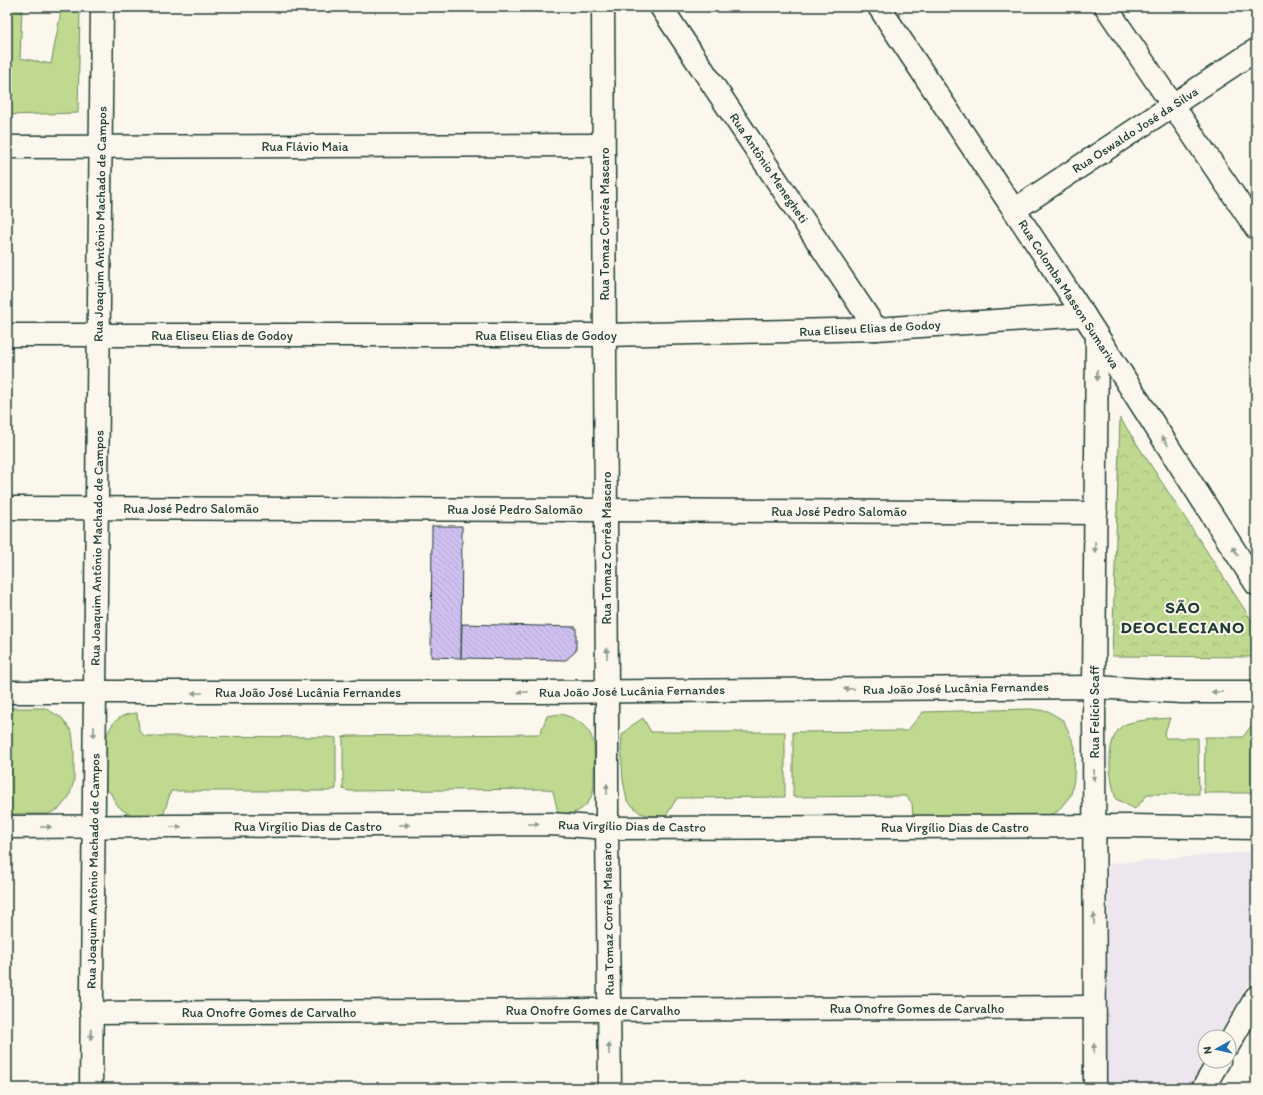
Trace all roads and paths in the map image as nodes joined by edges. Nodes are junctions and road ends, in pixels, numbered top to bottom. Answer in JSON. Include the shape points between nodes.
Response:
{"nodes":[{"id":1,"x":102,"y":7,"type":"edge"},
{"id":2,"x":603,"y":7,"type":"edge"},
{"id":3,"x":661,"y":7,"type":"edge"},
{"id":4,"x":879,"y":7,"type":"edge"},
{"id":5,"x":1106,"y":7,"type":"edge"},
{"id":6,"x":1256,"y":50,"type":"edge"},
{"id":7,"x":1173,"y":105,"type":"junction"},
{"id":8,"x":603,"y":145,"type":"junction"},
{"id":9,"x":101,"y":146,"type":"junction"},
{"id":10,"x":7,"y":147,"type":"edge"},
{"id":11,"x":1014,"y":210,"type":"junction"},
{"id":12,"x":1256,"y":228,"type":"edge"},
{"id":13,"x":1084,"y":315,"type":"junction"},
{"id":14,"x":876,"y":330,"type":"junction"},
{"id":15,"x":7,"y":335,"type":"edge"},
{"id":16,"x":99,"y":335,"type":"junction"},
{"id":17,"x":605,"y":335,"type":"junction"},
{"id":18,"x":1097,"y":336,"type":"junction"},
{"id":19,"x":7,"y":508,"type":"edge"},
{"id":20,"x":97,"y":508,"type":"junction"},
{"id":21,"x":606,"y":510,"type":"junction"},
{"id":22,"x":1096,"y":513,"type":"junction"},
{"id":23,"x":1256,"y":584,"type":"edge"},
{"id":24,"x":1094,"y":687,"type":"junction"},
{"id":25,"x":7,"y":692,"type":"edge"},
{"id":26,"x":607,"y":692,"type":"junction"},
{"id":27,"x":1256,"y":692,"type":"edge"},
{"id":28,"x":95,"y":693,"type":"junction"},
{"id":29,"x":7,"y":827,"type":"edge"},
{"id":30,"x":93,"y":827,"type":"junction"},
{"id":31,"x":1094,"y":827,"type":"junction"},
{"id":32,"x":607,"y":828,"type":"junction"},
{"id":33,"x":1256,"y":828,"type":"edge"},
{"id":34,"x":1256,"y":998,"type":"edge"},
{"id":35,"x":1094,"y":1007,"type":"junction"},
{"id":36,"x":609,"y":1010,"type":"junction"},
{"id":37,"x":91,"y":1013,"type":"junction"},
{"id":38,"x":1237,"y":1030,"type":"edge"},
{"id":39,"x":1214,"y":1069,"type":"edge"},
{"id":40,"x":90,"y":1088,"type":"edge"},
{"id":41,"x":610,"y":1088,"type":"edge"},
{"id":42,"x":1095,"y":1088,"type":"edge"},
{"id":43,"x":1203,"y":1088,"type":"edge"}],
"edges":[{"from":1,"to":9,"type":"street","name":"Rua Joaquim Antônio Machado de Campos"},
{"from":2,"to":8,"type":"street","name":"Rua Tomaz Corrêa Mascaro"},
{"from":3,"to":14,"type":"street","name":"Rua Antônio Menegheti"},
{"from":4,"to":11,"type":"street","name":"Rua Colomba Masson Sumariva"},
{"from":5,"to":7,"type":"street"},
{"from":6,"to":7,"type":"street","name":"Rua Oswaldo José da Silva"},
{"from":7,"to":11,"type":"street","name":"Rua Oswaldo José da Silva"},
{"from":7,"to":12,"type":"street"},
{"from":8,"to":9,"type":"street","name":"Rua Flávio Maia"},
{"from":8,"to":17,"type":"street","name":"Rua Tomaz Corrêa Mascaro"},
{"from":9,"to":10,"type":"street","name":"Rua Flávio Maia"},
{"from":9,"to":16,"type":"street","name":"Rua Joaquim Antônio Machado de Campos"},
{"from":11,"to":13,"type":"street","name":"Rua Colomba Masson Sumariva"},
{"from":13,"to":14,"type":"street","name":"Rua Eliseu Elias de Godoy"},
{"from":13,"to":18,"type":"street","name":"Rua Colomba Masson Sumariva"},
{"from":14,"to":17,"type":"street","name":"Rua Eliseu Elias de Godoy"},
{"from":15,"to":16,"type":"street","name":"Rua Eliseu Elias de Godoy"},
{"from":16,"to":17,"type":"street","name":"Rua Eliseu Elias de Godoy"},
{"from":16,"to":20,"type":"street","name":"Rua Joaquim Antônio Machado de Campos"},
{"from":17,"to":21,"type":"street","name":"Rua Tomaz Corrêa Mascaro"},
{"from":18,"to":22,"type":"street","name":"Rua Felício Scaff","one_way":true},
{"from":23,"to":18,"type":"street","name":"Rua Colomba Masson Sumariva","one_way":true},
{"from":19,"to":20,"type":"street","name":"Rua José Pedro Salomão"},
{"from":20,"to":21,"type":"street","name":"Rua José Pedro Salomão"},
{"from":20,"to":28,"type":"street","name":"Rua Joaquim Antônio Machado de Campos"},
{"from":21,"to":22,"type":"street","name":"Rua José Pedro Salomão"},
{"from":26,"to":21,"type":"street","name":"Rua Tomaz Corrêa Mascaro","one_way":true},
{"from":22,"to":24,"type":"street","name":"Rua Felício Scaff","one_way":true},
{"from":24,"to":26,"type":"street","name":"Rua João José Lucânia Fernandes","one_way":true},
{"from":27,"to":24,"type":"street","name":"Rua João José Lucânia Fernandes","one_way":true,"via":[[1182,692]]},
{"from":24,"to":31,"type":"street","name":"Rua Felício Scaff","one_way":true},
{"from":25,"to":28,"type":"street","name":"Rua João José Lucânia Fernandes"},
{"from":26,"to":28,"type":"street","name":"Rua João José Lucânia Fernandes","one_way":true},
{"from":32,"to":26,"type":"street","name":"Rua Tomaz Corrêa Mascaro","one_way":true},
{"from":28,"to":30,"type":"street","name":"Rua Joaquim Antônio Machado de Campos","one_way":true},
{"from":29,"to":30,"type":"street","name":"Rua Virgílio Dias de Castro","one_way":true},
{"from":30,"to":32,"type":"street","name":"Rua Virgílio Dias de Castro","one_way":true,"via":[[551,824]]},
{"from":30,"to":37,"type":"street","name":"Rua Joaquim Antônio Machado de Campos"},
{"from":31,"to":32,"type":"street","name":"Rua Virgílio Dias de Castro"},
{"from":31,"to":33,"type":"street","name":"Rua Virgílio Dias de Castro"},
{"from":35,"to":31,"type":"street","name":"Rua Felício Scaff","one_way":true},
{"from":32,"to":36,"type":"street","name":"Rua Tomaz Corrêa Mascaro"},
{"from":34,"to":38,"type":"street"},
{"from":35,"to":36,"type":"street","name":"Rua Onofre Gomes de Carvalho"},
{"from":42,"to":35,"type":"street","name":"Rua Felício Scaff","one_way":true},
{"from":36,"to":37,"type":"street","name":"Rua Onofre Gomes de Carvalho"},
{"from":41,"to":36,"type":"street","name":"Rua Tomaz Corrêa Mascaro","one_way":true},
{"from":37,"to":40,"type":"street","name":"Rua Joaquim Antônio Machado de Campos","one_way":true},
{"from":39,"to":43,"type":"street"}]}
